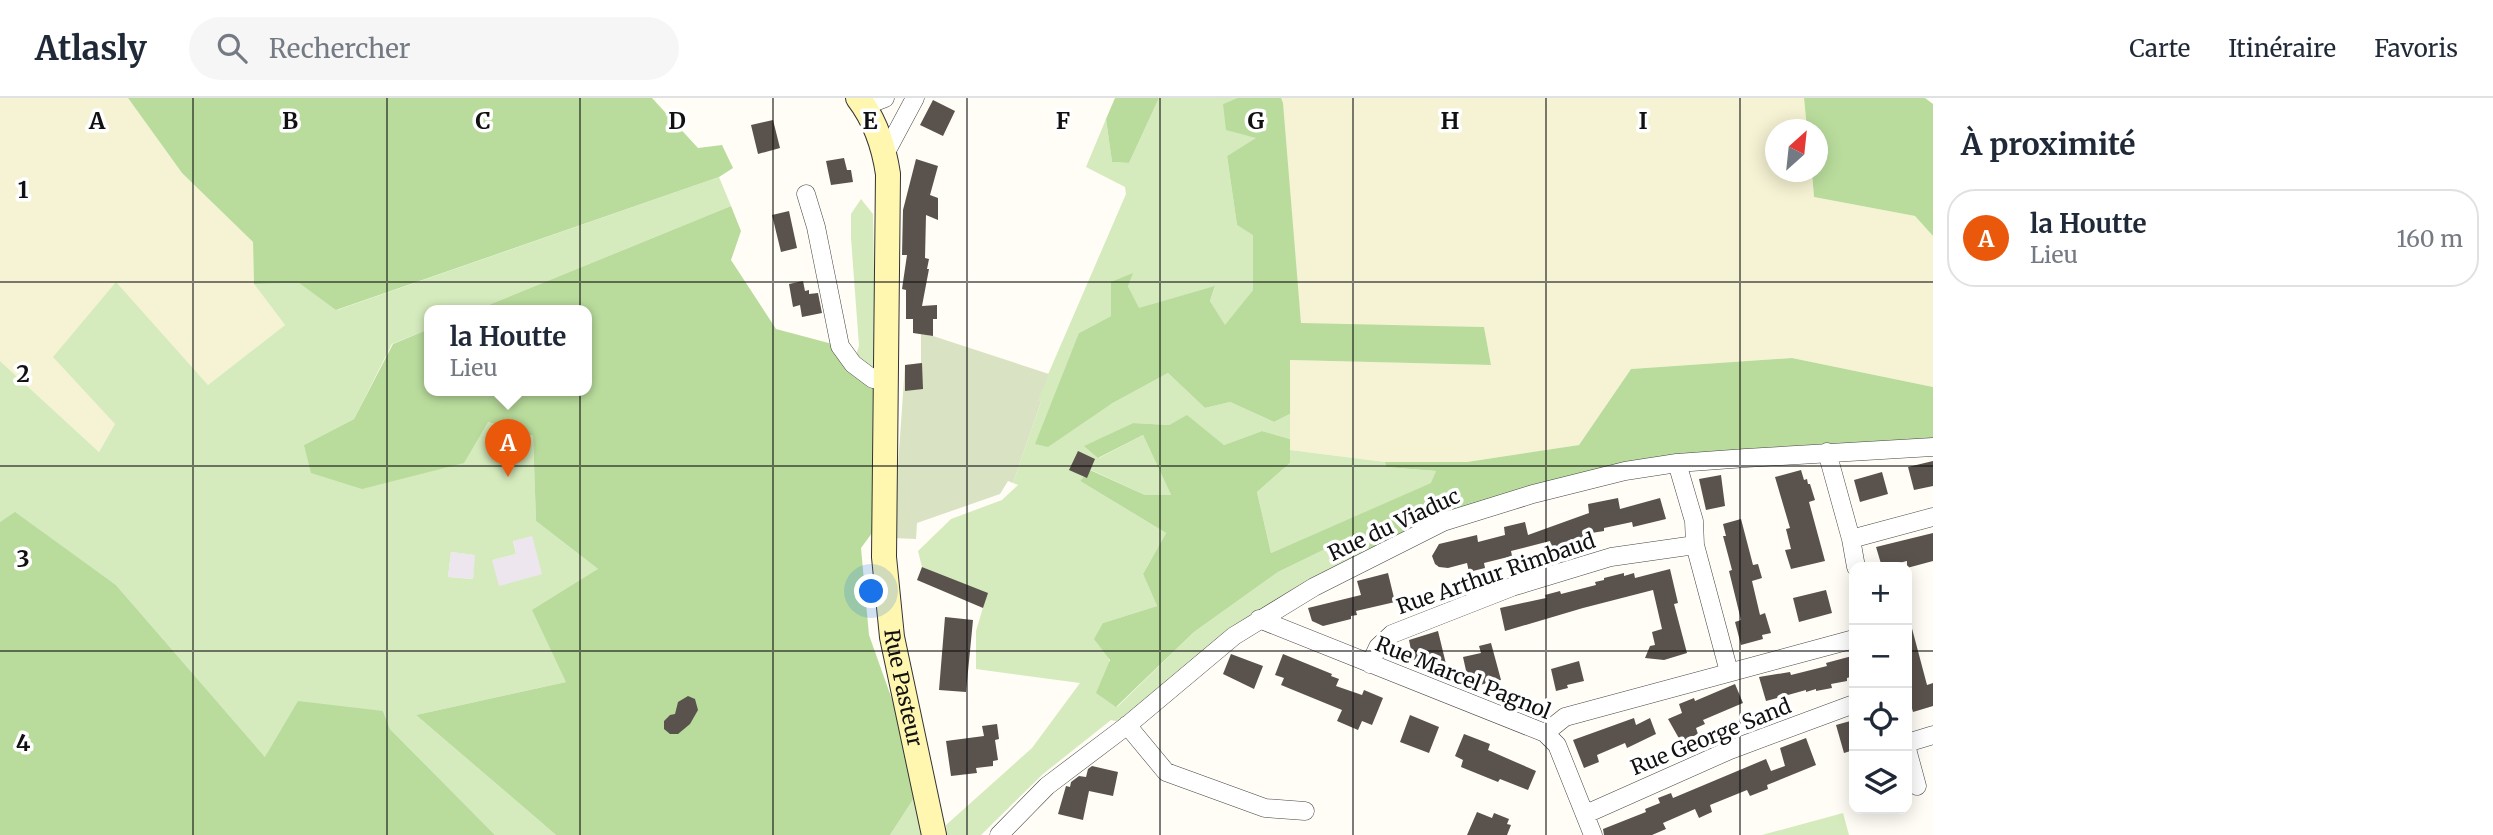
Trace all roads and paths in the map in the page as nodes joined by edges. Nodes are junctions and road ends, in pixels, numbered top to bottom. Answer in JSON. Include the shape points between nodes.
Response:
{"nodes":[{"id":1,"x":915,"y":98,"type":"edge"},
{"id":2,"x":869,"y":101,"type":"edge"},
{"id":3,"x":885,"y":154,"type":"junction"},
{"id":4,"x":806,"y":194,"type":"dead end"},
{"id":5,"x":887,"y":380,"type":"junction"},
{"id":6,"x":1933,"y":447,"type":"edge"},
{"id":7,"x":1827,"y":452,"type":"junction"},
{"id":8,"x":1677,"y":463,"type":"junction"},
{"id":9,"x":1933,"y":517,"type":"edge"},
{"id":10,"x":1851,"y":539,"type":"junction"},
{"id":11,"x":1695,"y":545,"type":"junction"},
{"id":12,"x":1855,"y":562,"type":"edge"},
{"id":13,"x":1259,"y":619,"type":"junction"},
{"id":14,"x":1849,"y":640,"type":"edge"},
{"id":15,"x":1370,"y":664,"type":"junction"},
{"id":16,"x":1729,"y":672,"type":"junction"},
{"id":17,"x":1849,"y":707,"type":"edge"},
{"id":18,"x":1127,"y":725,"type":"junction"},
{"id":19,"x":1545,"y":733,"type":"junction"},
{"id":20,"x":1933,"y":735,"type":"edge"},
{"id":21,"x":1912,"y":741,"type":"edge"},
{"id":22,"x":1908,"y":751,"type":"edge"},
{"id":23,"x":1917,"y":786,"type":"dead end"},
{"id":24,"x":1305,"y":811,"type":"dead end"},
{"id":25,"x":1586,"y":814,"type":"junction"},
{"id":26,"x":934,"y":831,"type":"edge"},
{"id":27,"x":999,"y":835,"type":"edge"},
{"id":28,"x":1593,"y":835,"type":"edge"}],
"edges":[{"from":1,"to":3,"type":"street"},
{"from":2,"to":3,"type":"main road","name":"Rue Pasteur"},
{"from":3,"to":5,"type":"main road","name":"Rue Pasteur"},
{"from":4,"to":5,"type":"street","via":[[840,346],[853,364],[873,379]]},
{"from":5,"to":26,"type":"main road","name":"Rue Pasteur","via":[[886,596]]},
{"from":6,"to":7,"type":"street","name":"Rue du Viaduc"},
{"from":7,"to":8,"type":"street","name":"Rue du Viaduc"},
{"from":7,"to":10,"type":"street"},
{"from":8,"to":11,"type":"street","via":[[1694,521]]},
{"from":8,"to":13,"type":"street","name":"Rue du Viaduc","via":[[1625,471],[1443,522]]},
{"from":9,"to":10,"type":"street"},
{"from":10,"to":12,"type":"street"},
{"from":11,"to":15,"type":"street","name":"Rue Arthur Rimbaud","via":[[1611,557],[1512,587],[1392,634],[1378,647]]},
{"from":11,"to":16,"type":"street"},
{"from":13,"to":15,"type":"street","name":"Rue Marcel Pagnol"},
{"from":13,"to":18,"type":"street","name":"Rue du Viaduc"},
{"from":14,"to":16,"type":"street"},
{"from":15,"to":19,"type":"street","name":"Rue Marcel Pagnol"},
{"from":16,"to":19,"type":"street","via":[[1564,717]]},
{"from":17,"to":25,"type":"street","name":"Rue George Sand","via":[[1730,750]]},
{"from":18,"to":24,"type":"street","via":[[1166,772],[1265,808]]},
{"from":18,"to":27,"type":"street","name":"Rue du Viaduc","via":[[1047,786]]},
{"from":19,"to":25,"type":"street","name":"Rue Marcel Pagnol","via":[[1557,745]]},
{"from":20,"to":21,"type":"street"},
{"from":22,"to":23,"type":"street"},
{"from":25,"to":28,"type":"street","name":"Rue Marcel Pagnol"}]}
